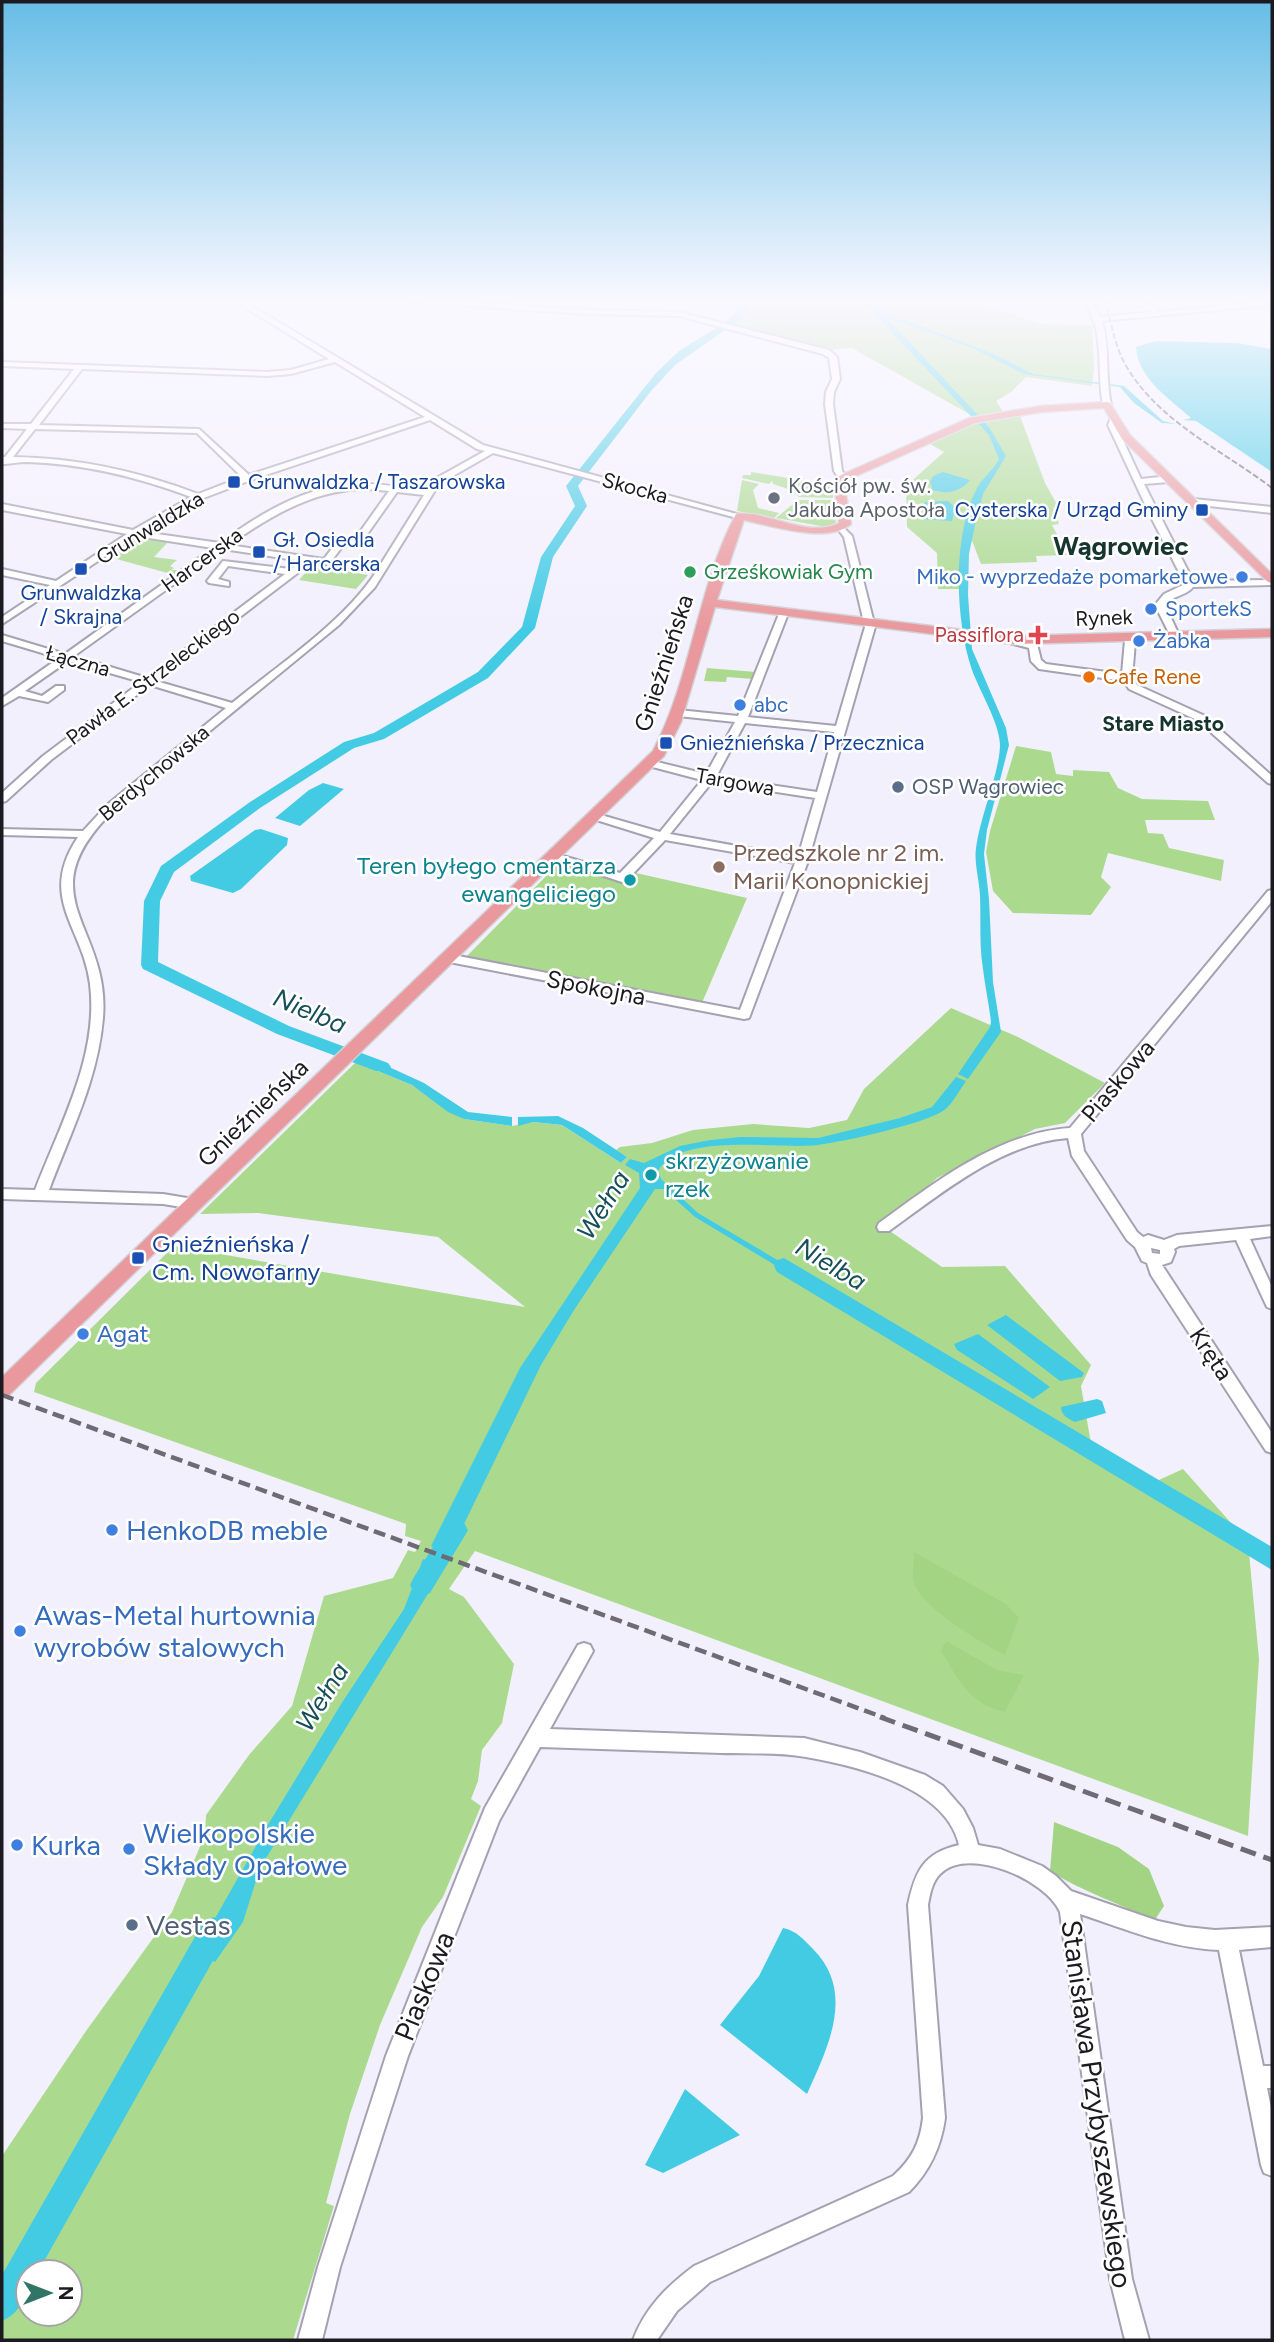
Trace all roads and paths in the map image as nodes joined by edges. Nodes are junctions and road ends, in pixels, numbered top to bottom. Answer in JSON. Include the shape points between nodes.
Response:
{"nodes":[{"id":1,"x":48,"y":409,"type":"edge"},
{"id":2,"x":415,"y":409,"type":"edge"},
{"id":3,"x":831,"y":409,"type":"edge"},
{"id":4,"x":1039,"y":409,"type":"edge"},
{"id":5,"x":1109,"y":409,"type":"edge"},
{"id":6,"x":429,"y":418,"type":"junction"},
{"id":7,"x":1114,"y":420,"type":"junction"},
{"id":8,"x":2,"y":426,"type":"edge"},
{"id":9,"x":34,"y":427,"type":"junction"},
{"id":10,"x":491,"y":451,"type":"junction"},
{"id":11,"x":1124,"y":452,"type":"junction"},
{"id":12,"x":1141,"y":452,"type":"junction"},
{"id":13,"x":4,"y":461,"type":"edge"},
{"id":14,"x":248,"y":478,"type":"junction"},
{"id":15,"x":843,"y":478,"type":"junction"},
{"id":16,"x":1169,"y":479,"type":"junction"},
{"id":17,"x":1138,"y":482,"type":"junction"},
{"id":18,"x":394,"y":490,"type":"junction"},
{"id":19,"x":429,"y":493,"type":"junction"},
{"id":20,"x":198,"y":497,"type":"junction"},
{"id":21,"x":1194,"y":502,"type":"junction"},
{"id":22,"x":2,"y":507,"type":"edge"},
{"id":23,"x":1272,"y":510,"type":"edge"},
{"id":24,"x":740,"y":516,"type":"junction"},
{"id":25,"x":841,"y":528,"type":"junction"},
{"id":26,"x":134,"y":533,"type":"junction"},
{"id":27,"x":220,"y":546,"type":"junction"},
{"id":28,"x":309,"y":560,"type":"junction"},
{"id":29,"x":326,"y":562,"type":"junction"},
{"id":30,"x":381,"y":570,"type":"junction"},
{"id":31,"x":2,"y":572,"type":"edge"},
{"id":32,"x":292,"y":572,"type":"junction"},
{"id":33,"x":1270,"y":581,"type":"edge"},
{"id":34,"x":58,"y":584,"type":"junction"},
{"id":35,"x":226,"y":584,"type":"dead end"},
{"id":36,"x":1190,"y":584,"type":"junction"},
{"id":37,"x":710,"y":603,"type":"junction"},
{"id":38,"x":785,"y":611,"type":"junction"},
{"id":39,"x":2,"y":621,"type":"edge"},
{"id":40,"x":868,"y":623,"type":"junction"},
{"id":41,"x":1272,"y":633,"type":"edge"},
{"id":42,"x":1143,"y":635,"type":"junction"},
{"id":43,"x":1174,"y":635,"type":"junction"},
{"id":44,"x":2,"y":638,"type":"edge"},
{"id":45,"x":987,"y":639,"type":"junction"},
{"id":46,"x":66,"y":657,"type":"junction"},
{"id":47,"x":1127,"y":678,"type":"junction"},
{"id":48,"x":148,"y":681,"type":"junction"},
{"id":49,"x":60,"y":688,"type":"dead end"},
{"id":50,"x":18,"y":692,"type":"junction"},
{"id":51,"x":2,"y":703,"type":"edge"},
{"id":52,"x":234,"y":707,"type":"junction"},
{"id":53,"x":678,"y":713,"type":"junction"},
{"id":54,"x":743,"y":720,"type":"junction"},
{"id":55,"x":841,"y":730,"type":"junction"},
{"id":56,"x":649,"y":763,"type":"junction"},
{"id":57,"x":709,"y":778,"type":"junction"},
{"id":58,"x":1272,"y":781,"type":"edge"},
{"id":59,"x":822,"y":796,"type":"junction"},
{"id":60,"x":2,"y":799,"type":"edge"},
{"id":61,"x":598,"y":817,"type":"junction"},
{"id":62,"x":2,"y":832,"type":"edge"},
{"id":63,"x":85,"y":834,"type":"junction"},
{"id":64,"x":660,"y":836,"type":"junction"},
{"id":65,"x":553,"y":856,"type":"junction"},
{"id":66,"x":802,"y":861,"type":"junction"},
{"id":67,"x":1272,"y":894,"type":"edge"},
{"id":68,"x":448,"y":958,"type":"junction"},
{"id":69,"x":1074,"y":1133,"type":"junction"},
{"id":70,"x":2,"y":1194,"type":"edge"},
{"id":71,"x":40,"y":1195,"type":"junction"},
{"id":72,"x":194,"y":1204,"type":"junction"},
{"id":73,"x":884,"y":1227,"type":"dead end"},
{"id":74,"x":1272,"y":1231,"type":"edge"},
{"id":75,"x":1240,"y":1234,"type":"junction"},
{"id":76,"x":1143,"y":1245,"type":"junction"},
{"id":77,"x":1164,"y":1246,"type":"junction"},
{"id":78,"x":1154,"y":1261,"type":"junction"},
{"id":79,"x":1272,"y":1303,"type":"edge"},
{"id":80,"x":2,"y":1389,"type":"edge"},
{"id":81,"x":1272,"y":1446,"type":"edge"},
{"id":82,"x":584,"y":1651,"type":"dead end"},
{"id":83,"x":534,"y":1738,"type":"junction"},
{"id":84,"x":970,"y":1853,"type":"junction"},
{"id":85,"x":1065,"y":1899,"type":"junction"},
{"id":86,"x":1272,"y":1937,"type":"edge"},
{"id":87,"x":1227,"y":1941,"type":"junction"},
{"id":88,"x":1263,"y":2077,"type":"edge"},
{"id":89,"x":1272,"y":2165,"type":"edge"},
{"id":90,"x":310,"y":2340,"type":"edge"},
{"id":91,"x":645,"y":2340,"type":"edge"},
{"id":92,"x":1137,"y":2340,"type":"edge"}],
"edges":[{"from":1,"to":9,"type":"street"},
{"from":2,"to":6,"type":"street","name":"Skocka"},
{"from":3,"to":15,"type":"street","via":[[838,471]]},
{"from":4,"to":15,"type":"main road","via":[[968,421]]},
{"from":5,"to":7,"type":"main road"},
{"from":6,"to":10,"type":"street","name":"Skocka"},
{"from":6,"to":14,"type":"street","name":"Grunwaldzka"},
{"from":7,"to":11,"type":"street"},
{"from":7,"to":12,"type":"main road"},
{"from":8,"to":9,"type":"street"},
{"from":9,"to":13,"type":"street"},
{"from":9,"to":14,"type":"street","via":[[199,431]]},
{"from":10,"to":19,"type":"street","name":"Berdychowska","via":[[440,479]]},
{"from":10,"to":24,"type":"street","name":"Skocka"},
{"from":11,"to":12,"type":"street"},
{"from":11,"to":17,"type":"street"},
{"from":12,"to":16,"type":"main road"},
{"from":13,"to":20,"type":"street","via":[[63,461],[109,468]]},
{"from":14,"to":20,"type":"street","name":"Grunwaldzka"},
{"from":15,"to":25,"type":"main road","via":[[839,482],[845,524]]},
{"from":16,"to":17,"type":"street"},
{"from":16,"to":21,"type":"main road"},
{"from":17,"to":36,"type":"street"},
{"from":18,"to":19,"type":"street","name":"Harcerska"},
{"from":18,"to":27,"type":"street","name":"Harcerska","via":[[333,490],[269,515]]},
{"from":18,"to":29,"type":"street","via":[[358,541],[338,545]]},
{"from":19,"to":30,"type":"street","name":"Berdychowska"},
{"from":20,"to":26,"type":"street","name":"Grunwaldzka"},
{"from":21,"to":23,"type":"street"},
{"from":21,"to":33,"type":"main road"},
{"from":22,"to":26,"type":"street"},
{"from":24,"to":25,"type":"main road","via":[[821,530]]},
{"from":24,"to":37,"type":"main road","name":"Gnieźnieńska"},
{"from":25,"to":40,"type":"street","via":[[848,536]]},
{"from":26,"to":27,"type":"street"},
{"from":26,"to":34,"type":"street","name":"Grunwaldzka"},
{"from":27,"to":28,"type":"street"},
{"from":27,"to":46,"type":"street","name":"Harcerska"},
{"from":28,"to":29,"type":"street"},
{"from":28,"to":32,"type":"street","name":"Pawła E. Strzeleckiego"},
{"from":29,"to":30,"type":"street"},
{"from":30,"to":52,"type":"street","name":"Berdychowska","via":[[336,623]]},
{"from":31,"to":34,"type":"street"},
{"from":32,"to":35,"type":"street","via":[[226,563],[212,580]]},
{"from":32,"to":48,"type":"street","name":"Pawła E. Strzeleckiego"},
{"from":33,"to":36,"type":"street"},
{"from":34,"to":39,"type":"street","name":"Grunwaldzka"},
{"from":36,"to":43,"type":"street","via":[[1160,602]]},
{"from":37,"to":38,"type":"main road","name":"Rynek"},
{"from":37,"to":53,"type":"main road","name":"Gnieźnieńska"},
{"from":38,"to":40,"type":"main road","name":"Rynek"},
{"from":38,"to":54,"type":"street"},
{"from":40,"to":45,"type":"main road","name":"Rynek"},
{"from":40,"to":55,"type":"street"},
{"from":41,"to":43,"type":"main road"},
{"from":42,"to":43,"type":"main road"},
{"from":42,"to":45,"type":"main road","name":"Rynek"},
{"from":42,"to":47,"type":"street","name":"Rynek","via":[[1129,640]]},
{"from":44,"to":46,"type":"street","name":"Łączna"},
{"from":45,"to":47,"type":"street","via":[[1032,645],[1036,661],[1044,667]]},
{"from":46,"to":48,"type":"street","name":"Łączna"},
{"from":46,"to":50,"type":"street","name":"Harcerska"},
{"from":47,"to":58,"type":"street","via":[[1133,687],[1199,716]]},
{"from":48,"to":52,"type":"street","name":"Łączna"},
{"from":48,"to":60,"type":"street","name":"Pawła E. Strzeleckiego","via":[[47,758]]},
{"from":49,"to":50,"type":"street","via":[[44,700]]},
{"from":50,"to":51,"type":"street","name":"Harcerska"},
{"from":52,"to":63,"type":"street","name":"Berdychowska","via":[[112,806]]},
{"from":53,"to":54,"type":"street"},
{"from":53,"to":56,"type":"main road","name":"Gnieźnieńska","via":[[666,743]]},
{"from":54,"to":55,"type":"street"},
{"from":54,"to":57,"type":"street"},
{"from":55,"to":59,"type":"street"},
{"from":56,"to":57,"type":"street","name":"Targowa"},
{"from":56,"to":61,"type":"main road","name":"Gnieźnieńska"},
{"from":57,"to":59,"type":"street","name":"Targowa"},
{"from":57,"to":64,"type":"street"},
{"from":59,"to":66,"type":"street"},
{"from":61,"to":64,"type":"street"},
{"from":61,"to":65,"type":"main road","name":"Gnieźnieńska"},
{"from":62,"to":63,"type":"street"},
{"from":63,"to":71,"type":"street","name":"Berdychowska","via":[[70,859],[65,887],[95,978],[95,1033],[86,1072]]},
{"from":64,"to":65,"type":"street","via":[[622,878]]},
{"from":64,"to":66,"type":"street"},
{"from":65,"to":68,"type":"main road","name":"Gnieźnieńska"},
{"from":66,"to":68,"type":"street","name":"Spokojna","via":[[744,1015]]},
{"from":67,"to":69,"type":"street","name":"Piaskowa"},
{"from":68,"to":72,"type":"main road","name":"Gnieźnieńska"},
{"from":69,"to":73,"type":"street","name":"Piaskowa","via":[[1042,1135],[996,1155]]},
{"from":69,"to":76,"type":"street","via":[[1077,1152],[1132,1236]]},
{"from":70,"to":71,"type":"street"},
{"from":71,"to":72,"type":"street"},
{"from":72,"to":80,"type":"main road","name":"Gnieźnieńska"},
{"from":74,"to":75,"type":"street"},
{"from":75,"to":77,"type":"street"},
{"from":75,"to":79,"type":"street"},
{"from":76,"to":77,"type":"street","via":[[1152,1241]]},
{"from":76,"to":78,"type":"street","via":[[1144,1254]]},
{"from":77,"to":78,"type":"street","via":[[1168,1255]]},
{"from":78,"to":81,"type":"street","name":"Kręta","via":[[1156,1271]]},
{"from":82,"to":83,"type":"street","name":"Piaskowa"},
{"from":83,"to":84,"type":"street","via":[[804,1747],[860,1761],[936,1793],[956,1816]]},
{"from":83,"to":90,"type":"street","name":"Piaskowa","via":[[492,1815],[397,2056]]},
{"from":84,"to":85,"type":"street","name":"Stanisława Przybyszewskiego","via":[[998,1858],[1036,1874]]},
{"from":84,"to":91,"type":"street","via":[[935,1865],[918,1905],[934,2118],[921,2164],[901,2184],[702,2274],[663,2308]]},
{"from":85,"to":87,"type":"street","via":[[1159,1932]]},
{"from":85,"to":92,"type":"street","name":"Stanisława Przybyszewskiego","via":[[1073,1928],[1121,2279]]},
{"from":86,"to":87,"type":"street"},
{"from":87,"to":88,"type":"street"},
{"from":88,"to":89,"type":"street"}]}
